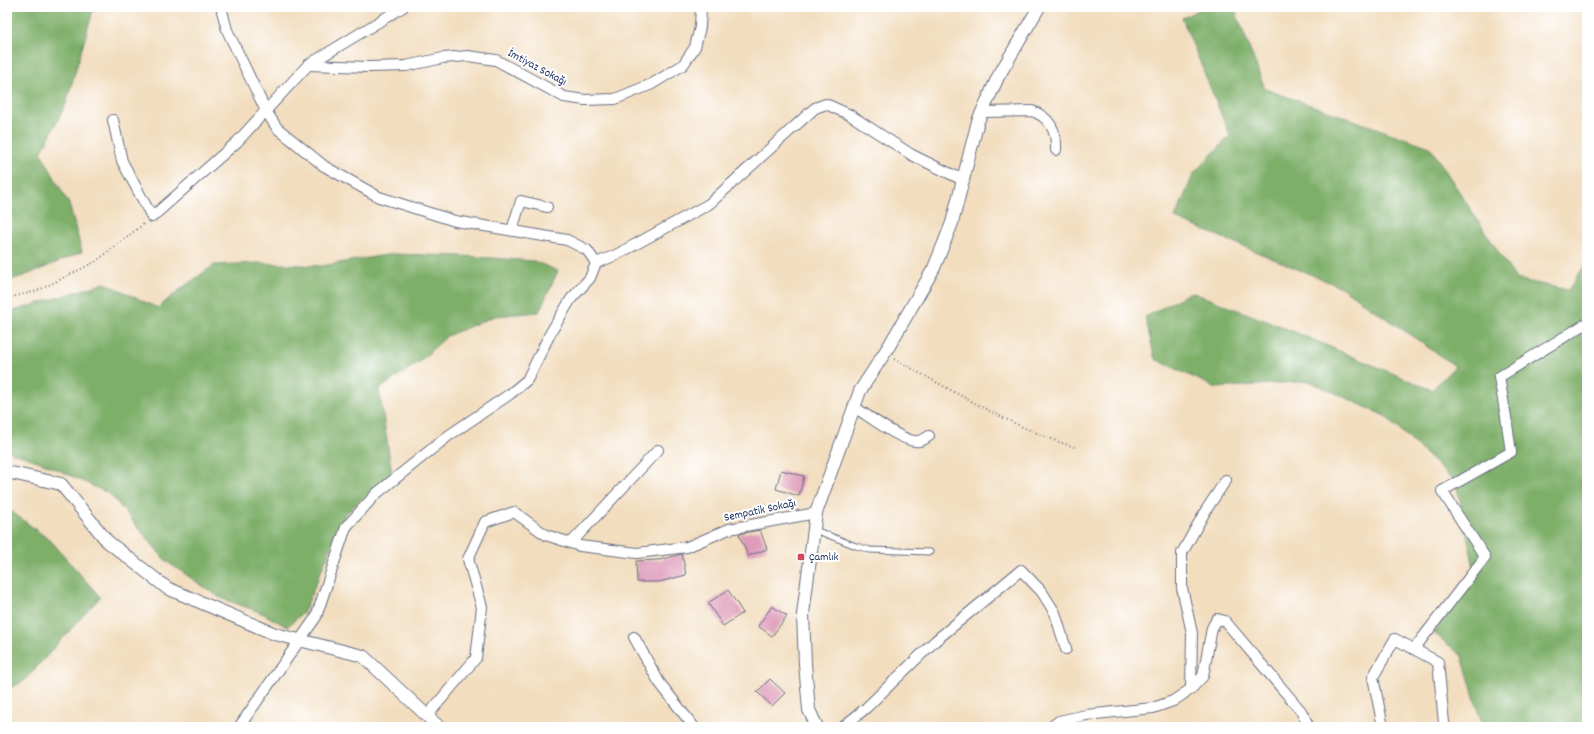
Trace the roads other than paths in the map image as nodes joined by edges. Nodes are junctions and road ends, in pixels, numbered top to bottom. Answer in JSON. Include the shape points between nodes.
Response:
{"nodes":[{"id":1,"x":221,"y":7,"type":"edge"},
{"id":2,"x":403,"y":7,"type":"edge"},
{"id":3,"x":701,"y":7,"type":"edge"},
{"id":4,"x":1039,"y":7,"type":"edge"},
{"id":5,"x":308,"y":65,"type":"junction"},
{"id":6,"x":266,"y":111,"type":"junction"},
{"id":7,"x":982,"y":112,"type":"junction"},
{"id":8,"x":113,"y":120,"type":"dead end"},
{"id":9,"x":1056,"y":150,"type":"dead end"},
{"id":10,"x":963,"y":180,"type":"junction"},
{"id":11,"x":547,"y":207,"type":"dead end"},
{"id":12,"x":512,"y":230,"type":"junction"},
{"id":13,"x":596,"y":263,"type":"junction"},
{"id":14,"x":1587,"y":324,"type":"edge"},
{"id":15,"x":854,"y":407,"type":"junction"},
{"id":16,"x":929,"y":436,"type":"dead end"},
{"id":17,"x":658,"y":450,"type":"dead end"},
{"id":18,"x":7,"y":472,"type":"edge"},
{"id":19,"x":1226,"y":480,"type":"dead end"},
{"id":20,"x":816,"y":513,"type":"junction"},
{"id":21,"x":814,"y":529,"type":"junction"},
{"id":22,"x":571,"y":543,"type":"junction"},
{"id":23,"x":930,"y":552,"type":"dead end"},
{"id":24,"x":634,"y":637,"type":"dead end"},
{"id":25,"x":300,"y":640,"type":"junction"},
{"id":26,"x":1066,"y":649,"type":"dead end"},
{"id":27,"x":1414,"y":649,"type":"junction"},
{"id":28,"x":1191,"y":689,"type":"junction"},
{"id":29,"x":427,"y":716,"type":"junction"},
{"id":30,"x":239,"y":727,"type":"edge"},
{"id":31,"x":439,"y":727,"type":"edge"},
{"id":32,"x":694,"y":727,"type":"edge"},
{"id":33,"x":817,"y":727,"type":"edge"},
{"id":34,"x":843,"y":727,"type":"edge"},
{"id":35,"x":1051,"y":727,"type":"edge"},
{"id":36,"x":1309,"y":727,"type":"edge"},
{"id":37,"x":1383,"y":727,"type":"edge"},
{"id":38,"x":1446,"y":727,"type":"edge"}],
"edges":[{"from":1,"to":6,"type":"street","via":[[227,30]]},
{"from":2,"to":5,"type":"street"},
{"from":3,"to":5,"type":"street","name":"İmtiyaz Sokağı","via":[[695,47],[683,65],[652,84],[615,99],[586,100],[564,97],[496,60],[468,56],[443,58],[406,66],[369,68]]},
{"from":4,"to":7,"type":"street","via":[[998,77]]},
{"from":5,"to":6,"type":"street"},
{"from":6,"to":8,"type":"street","via":[[237,142],[152,218],[122,161]]},
{"from":6,"to":12,"type":"street","via":[[277,128],[324,166],[379,197],[455,221]]},
{"from":7,"to":9,"type":"street","via":[[1039,113],[1050,122],[1057,142]]},
{"from":7,"to":10,"type":"street"},
{"from":10,"to":13,"type":"street","via":[[912,155],[850,115],[826,104],[815,108],[709,204],[616,255]]},
{"from":10,"to":15,"type":"street","via":[[952,223],[934,268],[860,391]]},
{"from":11,"to":12,"type":"street","via":[[521,201]]},
{"from":12,"to":13,"type":"street","via":[[567,240],[587,250]]},
{"from":13,"to":25,"type":"street","via":[[590,278],[571,299],[555,325],[527,380],[448,436],[381,490],[346,527],[316,617]]},
{"from":14,"to":27,"type":"street","via":[[1499,377],[1511,452],[1442,491],[1486,557]]},
{"from":15,"to":16,"type":"street","via":[[906,439],[916,442]]},
{"from":15,"to":20,"type":"street"},
{"from":17,"to":22,"type":"street"},
{"from":18,"to":25,"type":"street","via":[[61,484],[107,541],[167,588],[275,634]]},
{"from":19,"to":28,"type":"street","via":[[1182,553],[1182,588],[1192,633]]},
{"from":20,"to":21,"type":"street"},
{"from":20,"to":22,"type":"street","name":"Sempatik Sokağı","via":[[729,529],[680,548],[637,553]]},
{"from":21,"to":23,"type":"lane","via":[[870,550]]},
{"from":21,"to":33,"type":"street","via":[[803,614],[809,710]]},
{"from":22,"to":29,"type":"street","name":"Sempatik Sokağı","via":[[546,535],[514,512],[485,522],[468,559],[482,607],[476,658]]},
{"from":24,"to":32,"type":"street","via":[[659,682]]},
{"from":25,"to":29,"type":"street","via":[[363,656]]},
{"from":25,"to":30,"type":"street"},
{"from":26,"to":34,"type":"street","via":[[1055,613],[1042,592],[1021,570],[935,641]]},
{"from":27,"to":37,"type":"street","via":[[1395,639],[1373,677]]},
{"from":27,"to":38,"type":"street","via":[[1438,662]]},
{"from":28,"to":35,"type":"street","via":[[1173,701],[1153,708],[1086,715],[1059,721]]},
{"from":28,"to":36,"type":"street","via":[[1203,676],[1212,628],[1217,619],[1225,621],[1300,711]]},
{"from":29,"to":31,"type":"street"}]}
